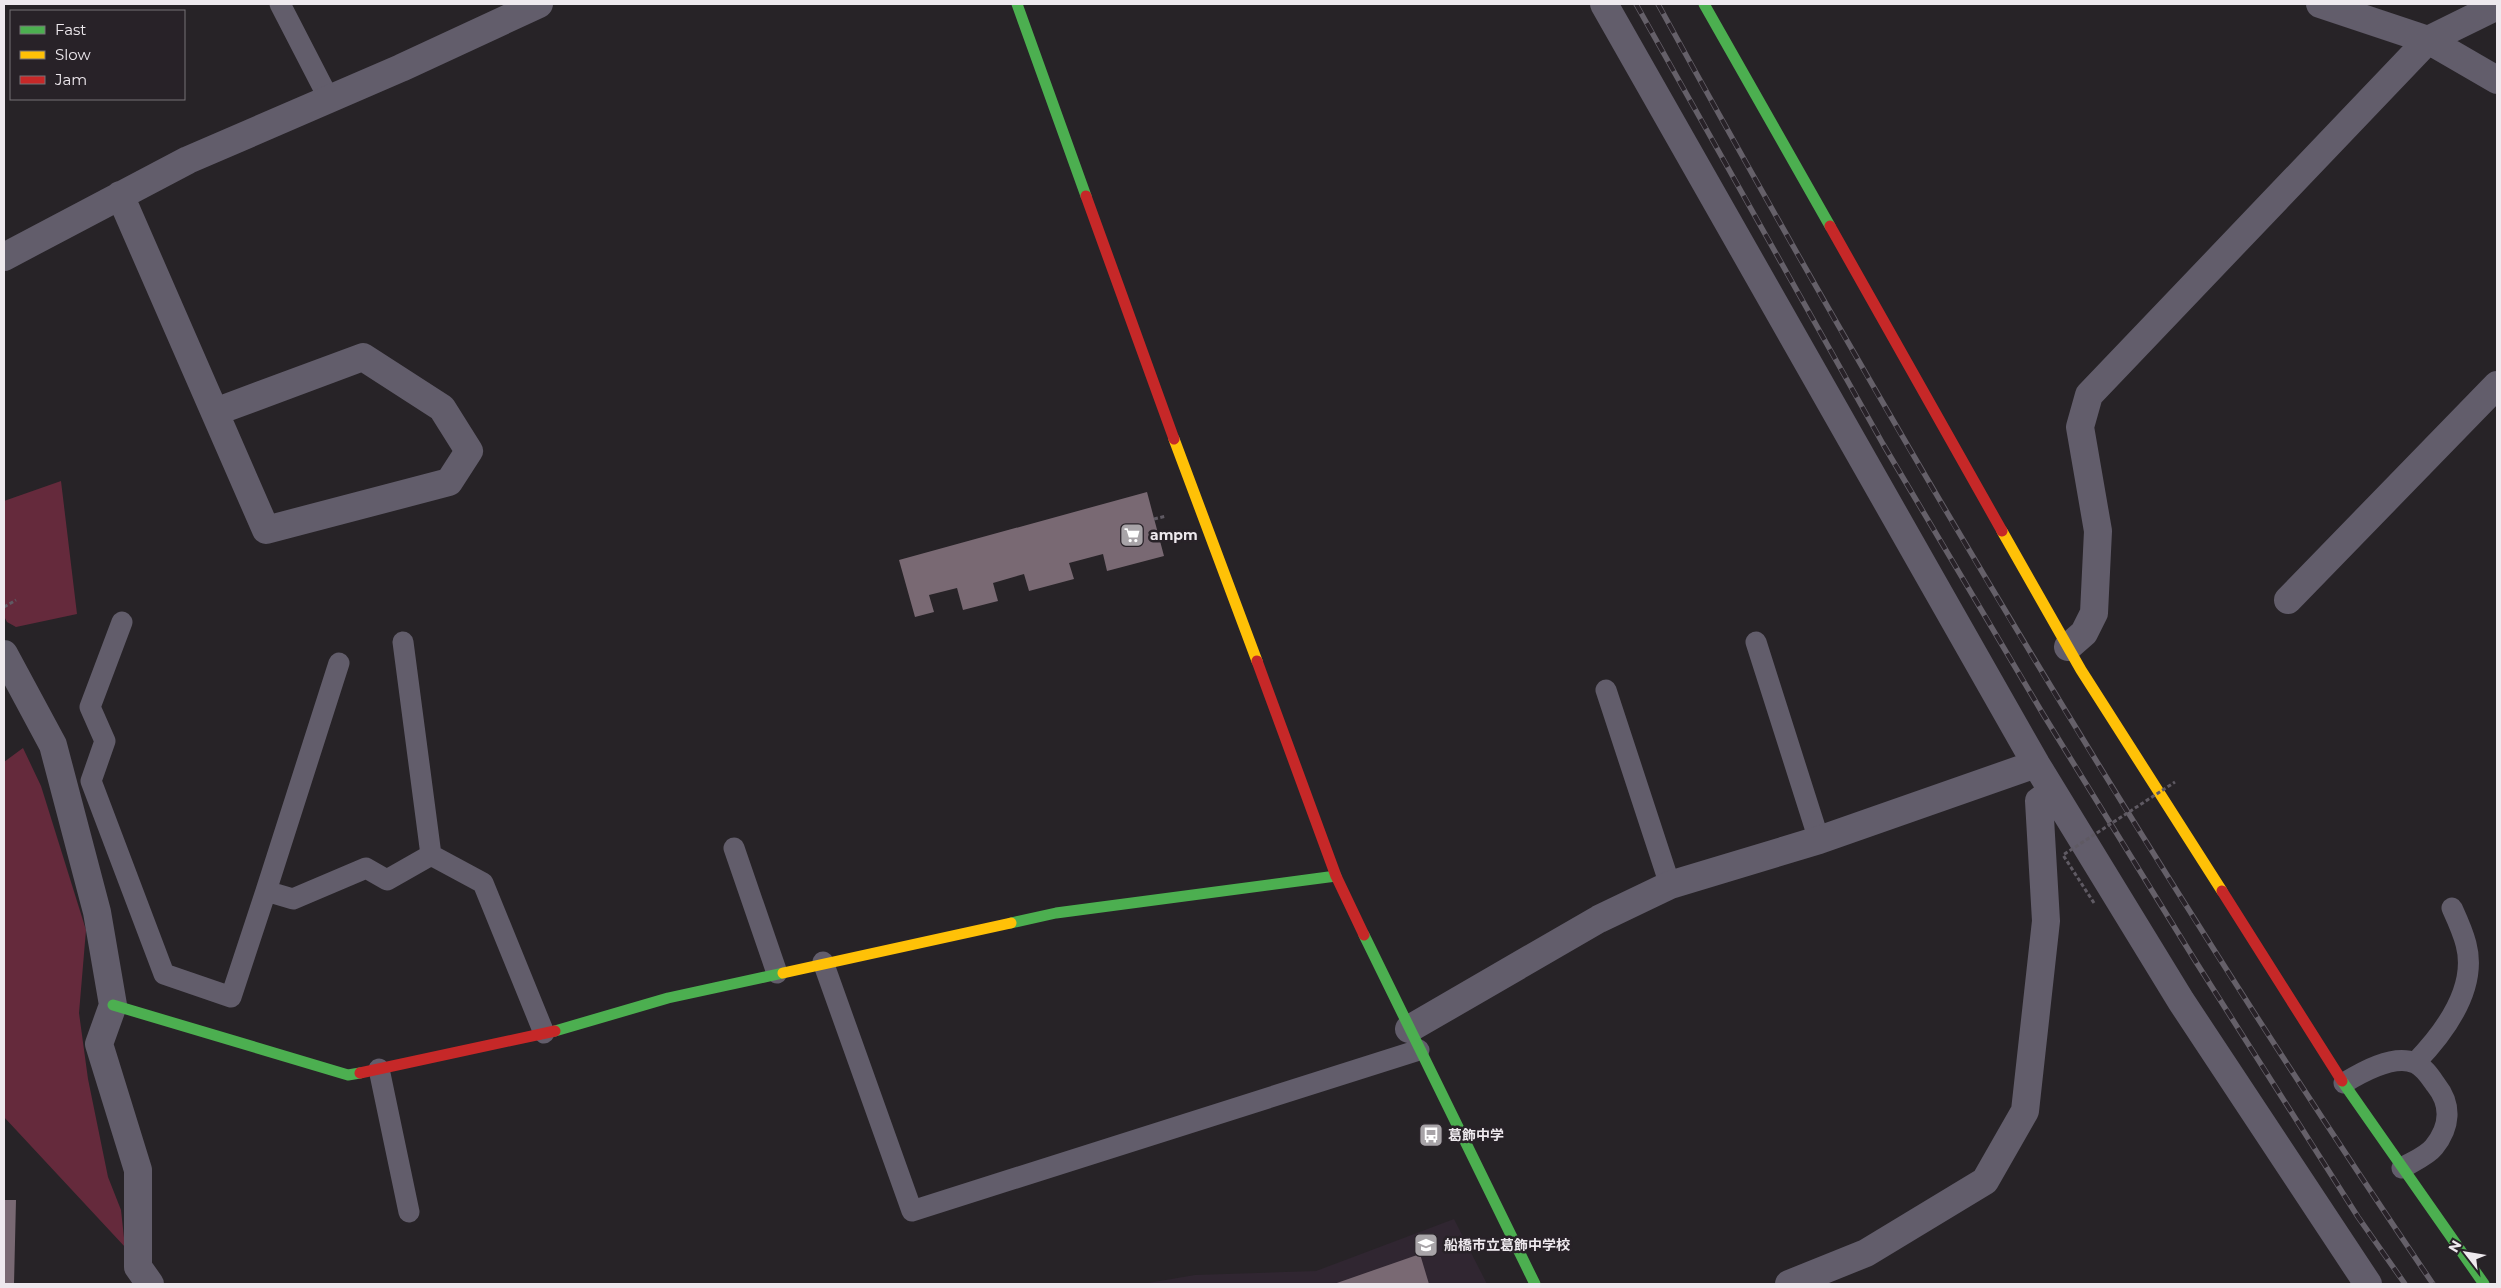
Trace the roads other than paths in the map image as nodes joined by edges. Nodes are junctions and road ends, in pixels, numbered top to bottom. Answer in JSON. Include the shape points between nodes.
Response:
{"nodes":[{"id":1,"x":280,"y":4,"type":"edge"},
{"id":2,"x":539,"y":4,"type":"edge"},
{"id":3,"x":1017,"y":4,"type":"edge"},
{"id":4,"x":1604,"y":4,"type":"edge"},
{"id":5,"x":1704,"y":4,"type":"edge"},
{"id":6,"x":2320,"y":4,"type":"edge"},
{"id":7,"x":2497,"y":6,"type":"edge"},
{"id":8,"x":2428,"y":40,"type":"junction"},
{"id":9,"x":2497,"y":80,"type":"edge"},
{"id":10,"x":329,"y":99,"type":"junction"},
{"id":11,"x":120,"y":196,"type":"junction"},
{"id":12,"x":4,"y":257,"type":"edge"},
{"id":13,"x":2497,"y":385,"type":"edge"},
{"id":14,"x":215,"y":412,"type":"junction"},
{"id":15,"x":2288,"y":600,"type":"dead end"},
{"id":16,"x":122,"y":622,"type":"dead end"},
{"id":17,"x":403,"y":642,"type":"dead end"},
{"id":18,"x":1756,"y":642,"type":"dead end"},
{"id":19,"x":2068,"y":647,"type":"junction"},
{"id":20,"x":4,"y":654,"type":"edge"},
{"id":21,"x":339,"y":663,"type":"dead end"},
{"id":22,"x":1606,"y":690,"type":"dead end"},
{"id":23,"x":2036,"y":764,"type":"junction"},
{"id":24,"x":2053,"y":792,"type":"junction"},
{"id":25,"x":1819,"y":840,"type":"junction"},
{"id":26,"x":734,"y":848,"type":"dead end"},
{"id":27,"x":432,"y":855,"type":"junction"},
{"id":28,"x":1336,"y":876,"type":"junction"},
{"id":29,"x":1670,"y":885,"type":"junction"},
{"id":30,"x":266,"y":892,"type":"junction"},
{"id":31,"x":2452,"y":908,"type":"dead end"},
{"id":32,"x":823,"y":962,"type":"junction"},
{"id":33,"x":777,"y":973,"type":"junction"},
{"id":34,"x":113,"y":1005,"type":"junction"},
{"id":35,"x":544,"y":1033,"type":"junction"},
{"id":36,"x":1414,"y":1040,"type":"junction"},
{"id":37,"x":2415,"y":1063,"type":"junction"},
{"id":38,"x":380,"y":1069,"type":"junction"},
{"id":39,"x":2344,"y":1084,"type":"junction"},
{"id":40,"x":2402,"y":1168,"type":"junction"},
{"id":41,"x":409,"y":1212,"type":"dead end"},
{"id":42,"x":150,"y":1284,"type":"edge"},
{"id":43,"x":1535,"y":1284,"type":"edge"},
{"id":44,"x":1789,"y":1284,"type":"edge"},
{"id":45,"x":2368,"y":1284,"type":"edge"},
{"id":46,"x":2484,"y":1284,"type":"edge"}],
"edges":[{"from":1,"to":10,"type":"lane"},
{"from":2,"to":10,"type":"street"},
{"from":3,"to":28,"type":"street"},
{"from":4,"to":23,"type":"street"},
{"from":5,"to":19,"type":"street"},
{"from":6,"to":8,"type":"street"},
{"from":7,"to":8,"type":"street"},
{"from":8,"to":9,"type":"street"},
{"from":8,"to":19,"type":"street","via":[[2089,395],[2080,428],[2098,531],[2094,613],[2084,632]]},
{"from":10,"to":11,"type":"street","via":[[188,160]]},
{"from":11,"to":12,"type":"street"},
{"from":11,"to":14,"type":"street"},
{"from":13,"to":15,"type":"street"},
{"from":14,"to":14,"type":"street","via":[[266,530],[449,482],[470,451],[442,408],[363,357]]},
{"from":16,"to":30,"type":"lane","via":[[90,707],[105,741],[91,781],[164,974],[231,997]]},
{"from":17,"to":27,"type":"lane"},
{"from":18,"to":25,"type":"lane"},
{"from":19,"to":39,"type":"street"},
{"from":20,"to":34,"type":"street","via":[[53,745],[97,912]]},
{"from":21,"to":30,"type":"lane"},
{"from":22,"to":29,"type":"lane"},
{"from":23,"to":24,"type":"street"},
{"from":23,"to":25,"type":"street"},
{"from":24,"to":44,"type":"street","via":[[2039,801],[2046,921],[2024,1110],[1985,1181],[1866,1253]]},
{"from":24,"to":45,"type":"street","via":[[2180,1001]]},
{"from":25,"to":29,"type":"street"},
{"from":26,"to":33,"type":"lane"},
{"from":27,"to":30,"type":"lane","via":[[387,880],[366,868],[293,899]]},
{"from":27,"to":35,"type":"lane","via":[[483,884]]},
{"from":28,"to":32,"type":"street","via":[[1056,913]]},
{"from":28,"to":36,"type":"street"},
{"from":29,"to":36,"type":"street","via":[[1599,919]]},
{"from":31,"to":37,"type":"lane","via":[[2466,944],[2468,962],[2464,987],[2450,1020]]},
{"from":32,"to":33,"type":"street"},
{"from":32,"to":36,"type":"lane","via":[[912,1211]]},
{"from":33,"to":35,"type":"street","via":[[668,998]]},
{"from":34,"to":38,"type":"street","via":[[348,1075]]},
{"from":34,"to":42,"type":"street","via":[[99,1044],[138,1170],[138,1267]]},
{"from":35,"to":38,"type":"street"},
{"from":36,"to":43,"type":"street"},
{"from":37,"to":39,"type":"lane","via":[[2393,1062],[2366,1070]]},
{"from":37,"to":40,"type":"lane","via":[[2441,1090],[2449,1109],[2443,1132],[2434,1148]]},
{"from":38,"to":41,"type":"lane"},
{"from":39,"to":40,"type":"street"},
{"from":40,"to":46,"type":"street"}]}
